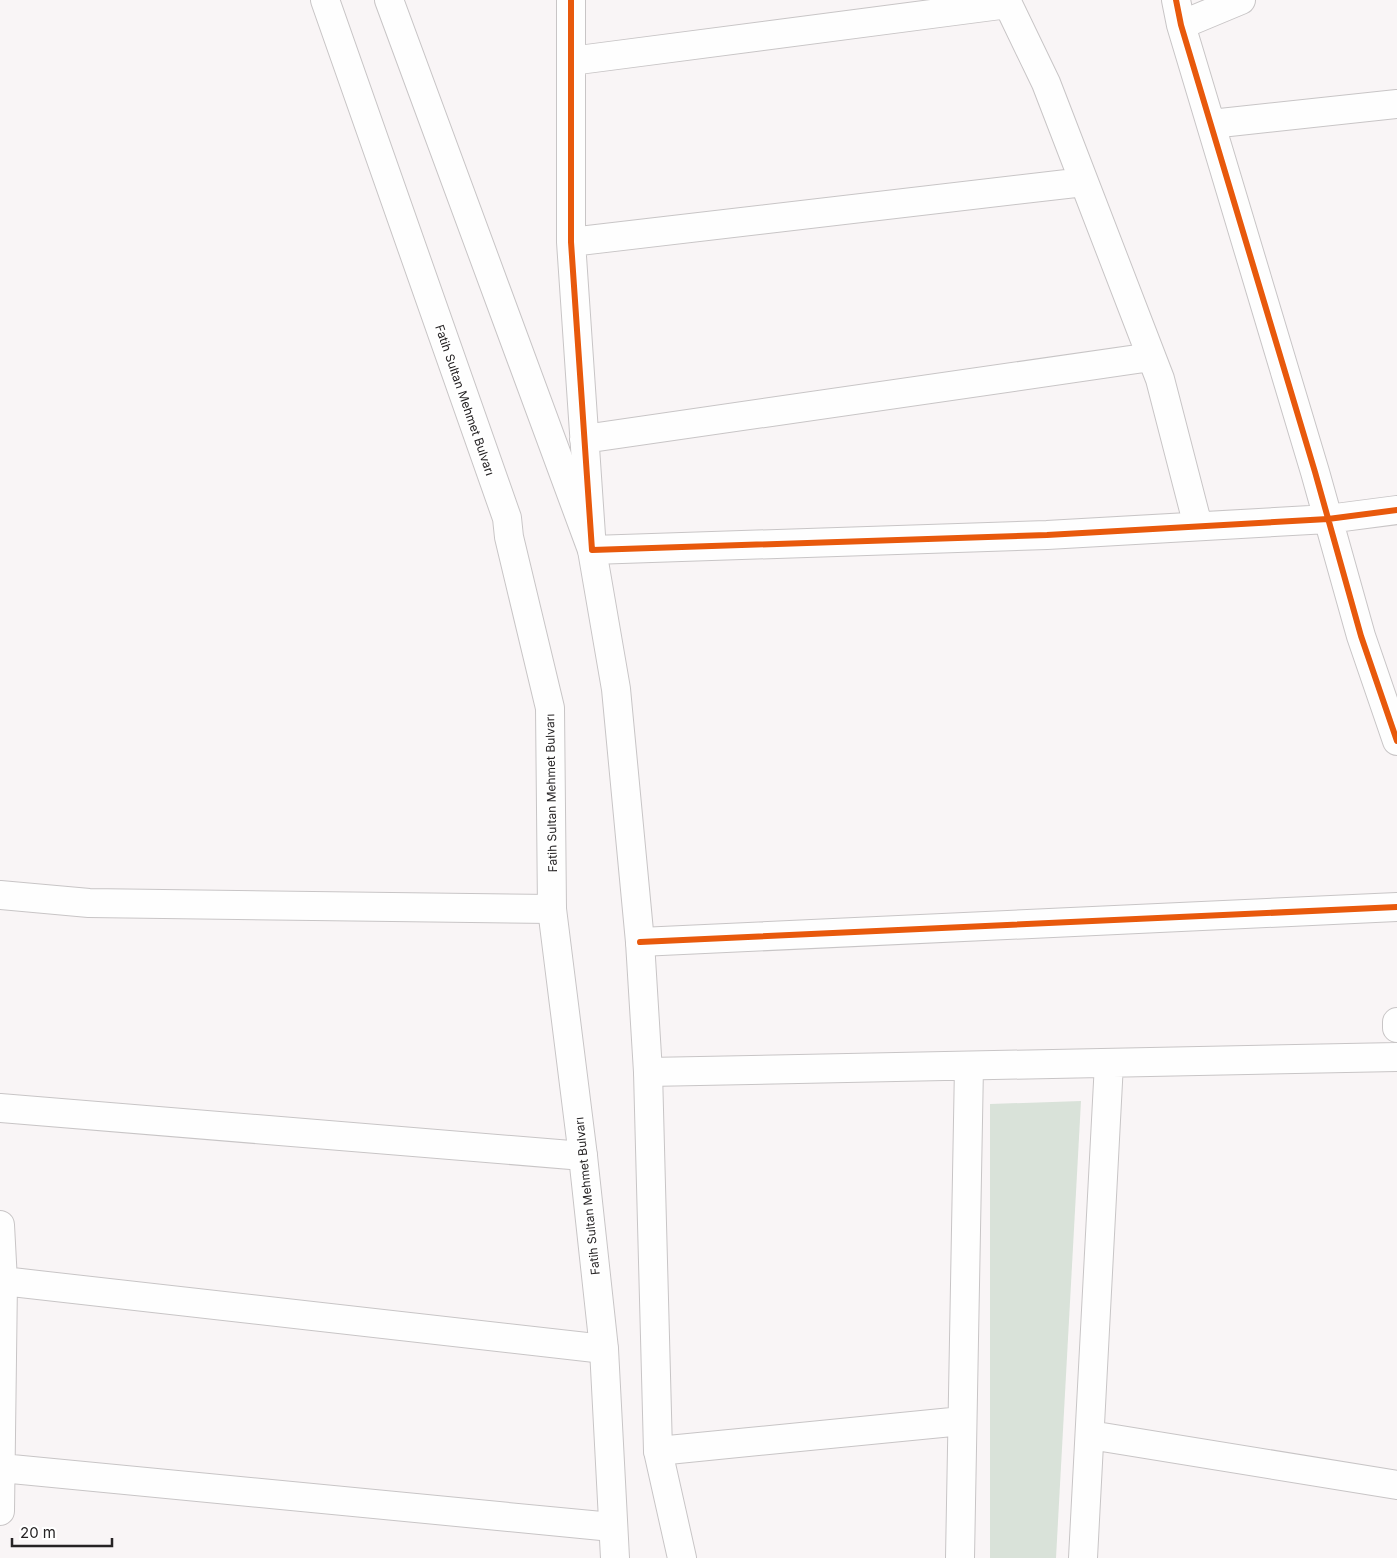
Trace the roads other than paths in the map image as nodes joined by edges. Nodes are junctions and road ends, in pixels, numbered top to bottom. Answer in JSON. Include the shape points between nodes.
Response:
{"nodes":[{"id":1,"x":325,"y":0,"type":"edge"},
{"id":2,"x":389,"y":0,"type":"edge"},
{"id":3,"x":571,"y":0,"type":"edge"},
{"id":4,"x":1241,"y":0,"type":"edge"},
{"id":5,"x":1007,"y":2,"type":"edge"},
{"id":6,"x":1178,"y":12,"type":"edge"},
{"id":7,"x":571,"y":61,"type":"junction"},
{"id":8,"x":1397,"y":104,"type":"edge"},
{"id":9,"x":1211,"y":124,"type":"junction"},
{"id":10,"x":1084,"y":182,"type":"junction"},
{"id":11,"x":571,"y":242,"type":"junction"},
{"id":12,"x":1151,"y":357,"type":"junction"},
{"id":13,"x":584,"y":439,"type":"junction"},
{"id":14,"x":1397,"y":510,"type":"edge"},
{"id":15,"x":1328,"y":519,"type":"junction"},
{"id":16,"x":1198,"y":526,"type":"junction"},
{"id":17,"x":592,"y":550,"type":"junction"},
{"id":18,"x":1397,"y":741,"type":"edge"},
{"id":19,"x":0,"y":895,"type":"edge"},
{"id":20,"x":1397,"y":907,"type":"edge"},
{"id":21,"x":552,"y":909,"type":"junction"},
{"id":22,"x":640,"y":942,"type":"junction"},
{"id":23,"x":1397,"y":1022,"type":"edge"},
{"id":24,"x":1397,"y":1028,"type":"edge"},
{"id":25,"x":1397,"y":1057,"type":"edge"},
{"id":26,"x":1109,"y":1063,"type":"junction"},
{"id":27,"x":969,"y":1066,"type":"junction"},
{"id":28,"x":648,"y":1072,"type":"junction"},
{"id":29,"x":0,"y":1108,"type":"edge"},
{"id":30,"x":583,"y":1156,"type":"junction"},
{"id":31,"x":0,"y":1225,"type":"edge"},
{"id":32,"x":3,"y":1282,"type":"junction"},
{"id":33,"x":604,"y":1348,"type":"junction"},
{"id":34,"x":962,"y":1421,"type":"junction"},
{"id":35,"x":1090,"y":1435,"type":"junction"},
{"id":36,"x":658,"y":1451,"type":"junction"},
{"id":37,"x":1,"y":1468,"type":"edge"},
{"id":38,"x":1397,"y":1485,"type":"edge"},
{"id":39,"x":0,"y":1510,"type":"edge"},
{"id":40,"x":612,"y":1527,"type":"junction"},
{"id":41,"x":615,"y":1558,"type":"edge"},
{"id":42,"x":682,"y":1558,"type":"edge"},
{"id":43,"x":950,"y":1558,"type":"edge"},
{"id":44,"x":960,"y":1558,"type":"edge"},
{"id":45,"x":1083,"y":1558,"type":"edge"}],
"edges":[{"from":1,"to":21,"type":"street","name":"Fatih Sultan Mehmet Bulvarı","via":[[507,518],[550,708]]},
{"from":2,"to":17,"type":"street"},
{"from":3,"to":7,"type":"street"},
{"from":4,"to":6,"type":"street"},
{"from":5,"to":7,"type":"street"},
{"from":5,"to":10,"type":"street","via":[[1046,83]]},
{"from":6,"to":9,"type":"street"},
{"from":7,"to":11,"type":"street"},
{"from":8,"to":9,"type":"street"},
{"from":9,"to":15,"type":"street"},
{"from":10,"to":11,"type":"street"},
{"from":10,"to":12,"type":"street"},
{"from":11,"to":13,"type":"street"},
{"from":12,"to":13,"type":"street"},
{"from":12,"to":16,"type":"street","via":[[1160,379]]},
{"from":13,"to":17,"type":"street"},
{"from":14,"to":15,"type":"street"},
{"from":15,"to":16,"type":"street"},
{"from":15,"to":18,"type":"street","via":[[1361,636]]},
{"from":16,"to":17,"type":"street","via":[[1047,535]]},
{"from":17,"to":22,"type":"street","via":[[616,690]]},
{"from":19,"to":21,"type":"street","via":[[89,902]]},
{"from":20,"to":22,"type":"street"},
{"from":21,"to":30,"type":"street","name":"Fatih Sultan Mehmet Bulvarı"},
{"from":22,"to":28,"type":"street"},
{"from":23,"to":24,"type":"street"},
{"from":25,"to":26,"type":"street"},
{"from":26,"to":27,"type":"street"},
{"from":26,"to":35,"type":"street"},
{"from":27,"to":28,"type":"street"},
{"from":27,"to":34,"type":"street"},
{"from":28,"to":36,"type":"street"},
{"from":29,"to":30,"type":"street"},
{"from":30,"to":33,"type":"street","name":"Fatih Sultan Mehmet Bulvarı"},
{"from":31,"to":32,"type":"street"},
{"from":32,"to":33,"type":"street"},
{"from":32,"to":37,"type":"street"},
{"from":33,"to":40,"type":"street","name":"Fatih Sultan Mehmet Bulvarı"},
{"from":34,"to":36,"type":"street"},
{"from":34,"to":44,"type":"street"},
{"from":35,"to":38,"type":"street"},
{"from":35,"to":45,"type":"street"},
{"from":36,"to":42,"type":"street"},
{"from":37,"to":39,"type":"street"},
{"from":37,"to":40,"type":"street"},
{"from":40,"to":41,"type":"street","name":"Fatih Sultan Mehmet Bulvarı"},
{"from":43,"to":44,"type":"street"}]}
